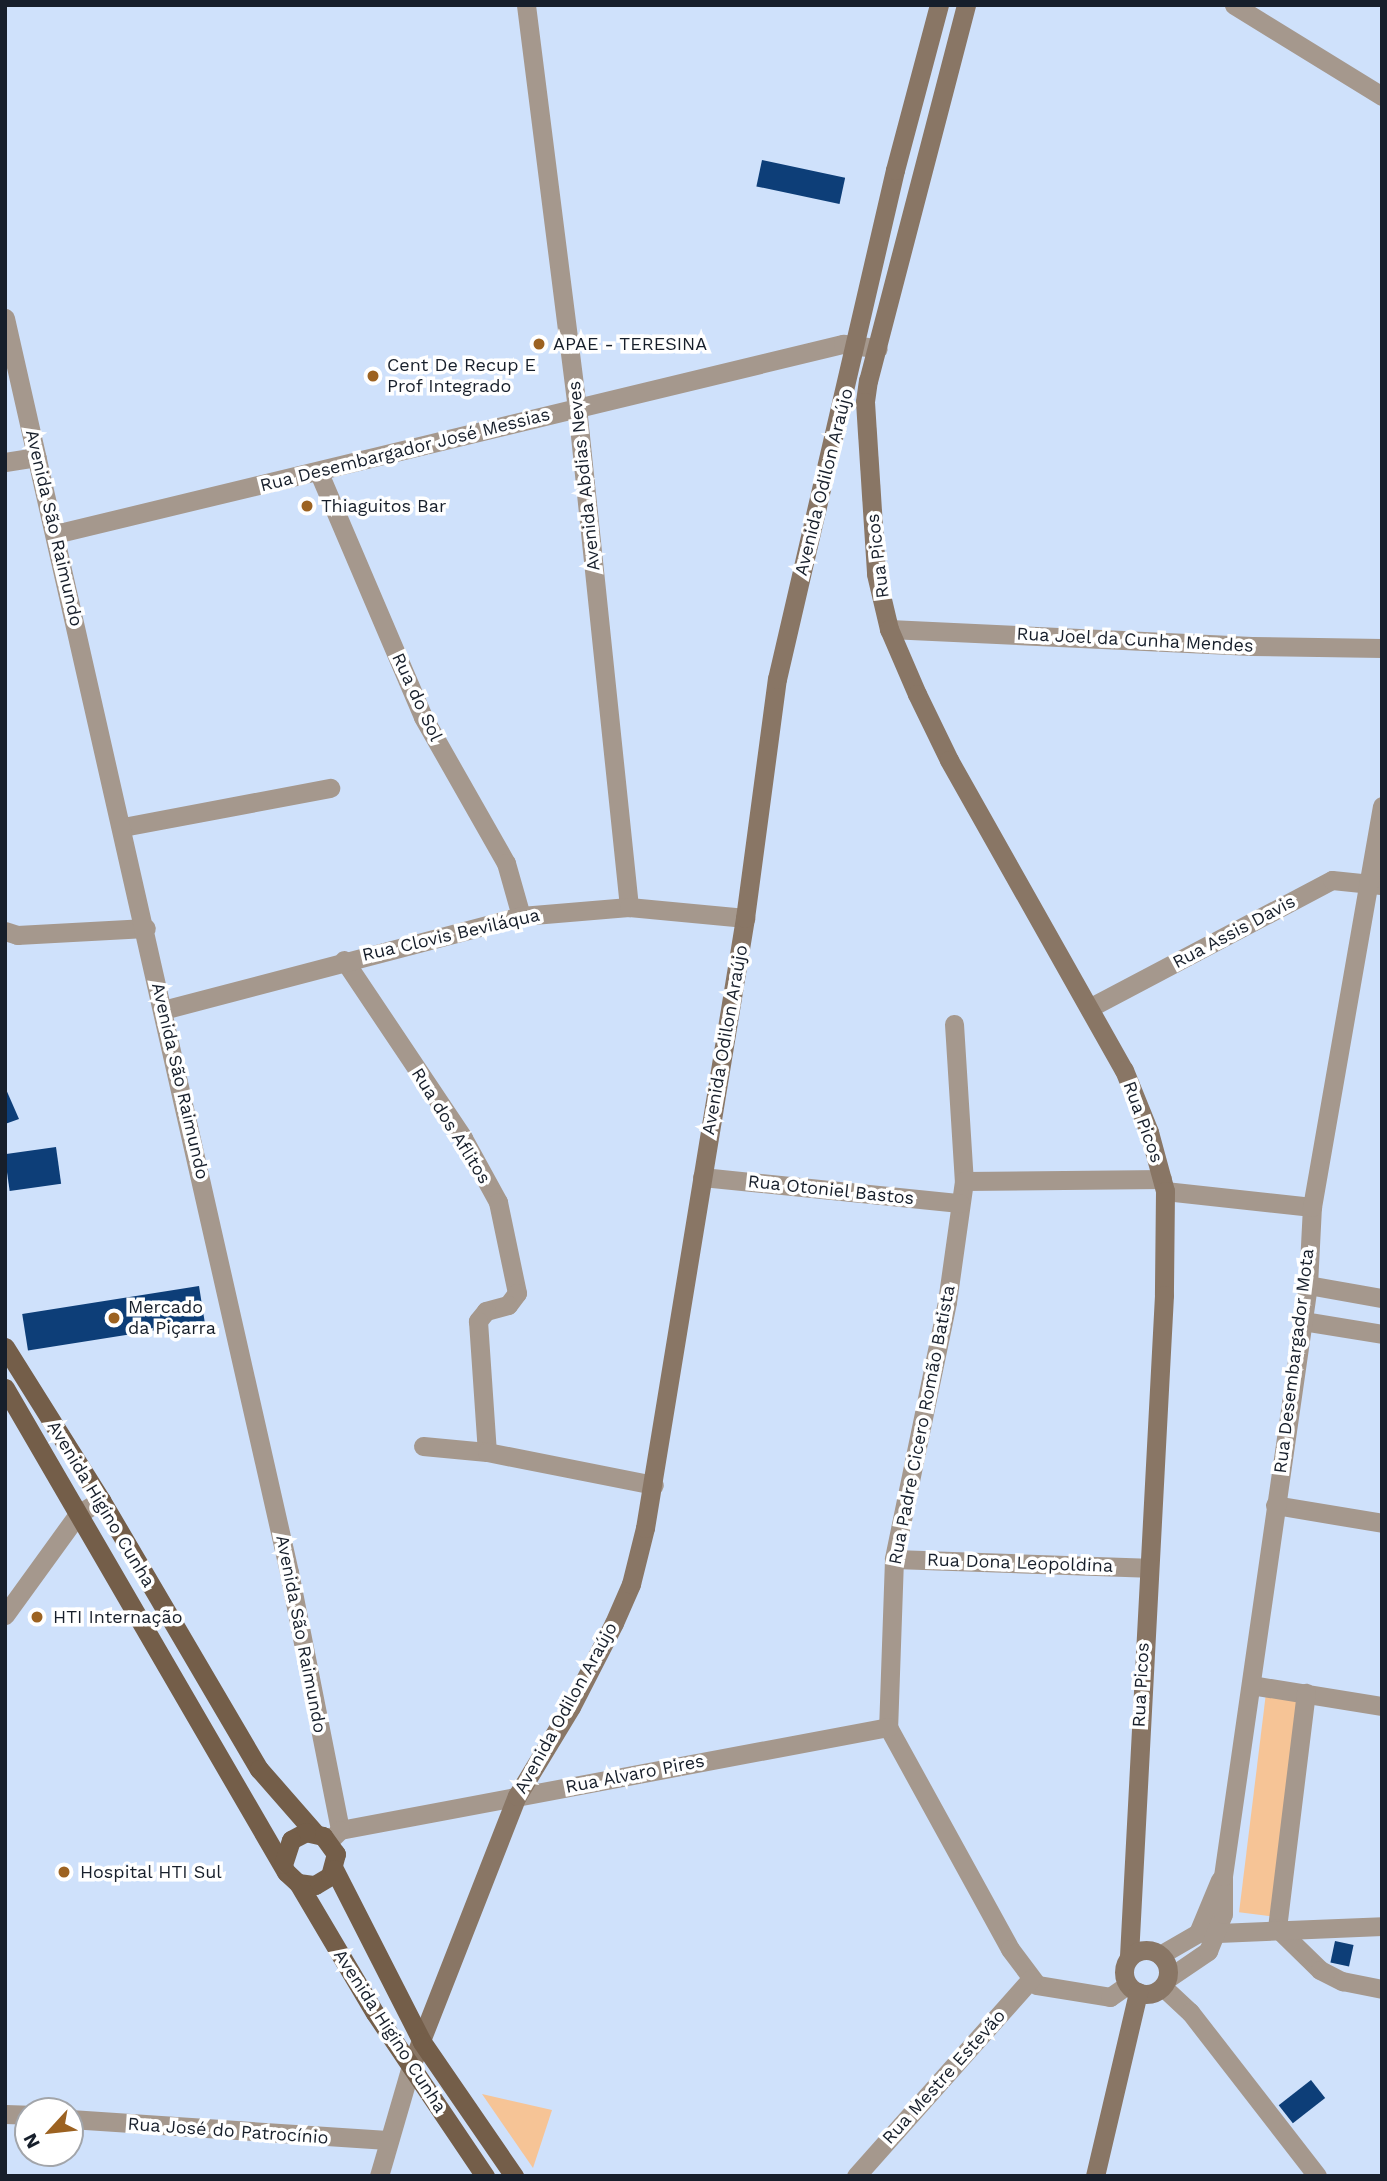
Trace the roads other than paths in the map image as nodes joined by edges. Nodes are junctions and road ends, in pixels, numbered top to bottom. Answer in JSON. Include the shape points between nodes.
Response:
{"nodes":[{"id":1,"x":526,"y":5,"type":"edge"},
{"id":2,"x":939,"y":5,"type":"edge"},
{"id":3,"x":966,"y":5,"type":"edge"},
{"id":4,"x":1234,"y":5,"type":"edge"},
{"id":5,"x":1382,"y":96,"type":"edge"},
{"id":6,"x":5,"y":318,"type":"edge"},
{"id":7,"x":857,"y":346,"type":"junction"},
{"id":8,"x":878,"y":348,"type":"junction"},
{"id":9,"x":578,"y":407,"type":"junction"},
{"id":10,"x":37,"y":457,"type":"junction"},
{"id":11,"x":5,"y":462,"type":"edge"},
{"id":12,"x":319,"y":473,"type":"junction"},
{"id":13,"x":55,"y":534,"type":"junction"},
{"id":14,"x":889,"y":629,"type":"junction"},
{"id":15,"x":1382,"y":648,"type":"edge"},
{"id":16,"x":330,"y":788,"type":"dead end"},
{"id":17,"x":1382,"y":806,"type":"edge"},
{"id":18,"x":123,"y":827,"type":"junction"},
{"id":19,"x":1375,"y":884,"type":"edge"},
{"id":20,"x":629,"y":907,"type":"junction"},
{"id":21,"x":521,"y":916,"type":"junction"},
{"id":22,"x":746,"y":918,"type":"junction"},
{"id":23,"x":146,"y":928,"type":"junction"},
{"id":24,"x":5,"y":930,"type":"edge"},
{"id":25,"x":344,"y":960,"type":"junction"},
{"id":26,"x":1091,"y":1007,"type":"junction"},
{"id":27,"x":163,"y":1010,"type":"junction"},
{"id":28,"x":954,"y":1024,"type":"dead end"},
{"id":29,"x":702,"y":1177,"type":"junction"},
{"id":30,"x":964,"y":1181,"type":"junction"},
{"id":31,"x":1164,"y":1185,"type":"junction"},
{"id":32,"x":960,"y":1203,"type":"junction"},
{"id":33,"x":1312,"y":1207,"type":"junction"},
{"id":34,"x":1308,"y":1285,"type":"junction"},
{"id":35,"x":1382,"y":1298,"type":"edge"},
{"id":36,"x":1303,"y":1321,"type":"junction"},
{"id":37,"x":1382,"y":1334,"type":"edge"},
{"id":38,"x":5,"y":1347,"type":"edge"},
{"id":39,"x":5,"y":1388,"type":"edge"},
{"id":40,"x":423,"y":1446,"type":"dead end"},
{"id":41,"x":487,"y":1452,"type":"junction"},
{"id":42,"x":654,"y":1485,"type":"junction"},
{"id":43,"x":101,"y":1500,"type":"junction"},
{"id":44,"x":1275,"y":1506,"type":"junction"},
{"id":45,"x":78,"y":1514,"type":"junction"},
{"id":46,"x":1382,"y":1523,"type":"edge"},
{"id":47,"x":894,"y":1559,"type":"junction"},
{"id":48,"x":1147,"y":1567,"type":"junction"},
{"id":49,"x":5,"y":1615,"type":"edge"},
{"id":50,"x":1251,"y":1685,"type":"junction"},
{"id":51,"x":1306,"y":1693,"type":"junction"},
{"id":52,"x":1382,"y":1706,"type":"edge"},
{"id":53,"x":888,"y":1727,"type":"junction"},
{"id":54,"x":517,"y":1796,"type":"junction"},
{"id":55,"x":328,"y":1835,"type":"junction"},
{"id":56,"x":283,"y":1864,"type":"junction"},
{"id":57,"x":334,"y":1869,"type":"junction"},
{"id":58,"x":1223,"y":1876,"type":"junction"},
{"id":59,"x":298,"y":1883,"type":"junction"},
{"id":60,"x":1382,"y":1926,"type":"edge"},
{"id":61,"x":1277,"y":1928,"type":"junction"},
{"id":62,"x":1217,"y":1933,"type":"junction"},
{"id":63,"x":1160,"y":1955,"type":"junction"},
{"id":64,"x":1129,"y":1957,"type":"junction"},
{"id":65,"x":1031,"y":1979,"type":"junction"},
{"id":66,"x":1165,"y":1983,"type":"junction"},
{"id":67,"x":1133,"y":1988,"type":"junction"},
{"id":68,"x":1382,"y":1989,"type":"edge"},
{"id":69,"x":422,"y":2042,"type":"junction"},
{"id":70,"x":411,"y":2066,"type":"junction"},
{"id":71,"x":84,"y":2120,"type":"edge"},
{"id":72,"x":387,"y":2140,"type":"junction"},
{"id":73,"x":379,"y":2176,"type":"edge"},
{"id":74,"x":485,"y":2176,"type":"edge"},
{"id":75,"x":514,"y":2176,"type":"edge"},
{"id":76,"x":856,"y":2176,"type":"edge"},
{"id":77,"x":1096,"y":2176,"type":"edge"},
{"id":78,"x":1317,"y":2176,"type":"edge"}],
"edges":[{"from":1,"to":9,"type":"street","name":"Avenida Abdias Neves"},
{"from":2,"to":7,"type":"main road","name":"Avenida Odilon Araújo","via":[[895,170]]},
{"from":3,"to":8,"type":"main road"},
{"from":4,"to":5,"type":"street"},
{"from":6,"to":10,"type":"street","name":"Avenida São Raimundo"},
{"from":7,"to":8,"type":"street","name":"Rua Desembargador José Messias"},
{"from":7,"to":9,"type":"street","name":"Rua Desembargador José Messias","via":[[843,344]]},
{"from":7,"to":22,"type":"main road","name":"Avenida Odilon Araújo","via":[[776,679]]},
{"from":8,"to":14,"type":"main road","name":"Rua Picos","via":[[865,402],[876,574]]},
{"from":9,"to":12,"type":"street","name":"Rua Desembargador José Messias"},
{"from":9,"to":20,"type":"street","name":"Avenida Abdias Neves"},
{"from":10,"to":11,"type":"street"},
{"from":10,"to":13,"type":"street","name":"Avenida São Raimundo"},
{"from":12,"to":13,"type":"street","name":"Rua Desembargador José Messias"},
{"from":12,"to":21,"type":"street","name":"Rua do Sol","via":[[423,717],[506,863]]},
{"from":13,"to":18,"type":"street","name":"Avenida São Raimundo"},
{"from":14,"to":15,"type":"street","name":"Rua Joel da Cunha Mendes"},
{"from":14,"to":26,"type":"main road","name":"Rua Picos","via":[[949,761]]},
{"from":16,"to":18,"type":"street"},
{"from":17,"to":19,"type":"street","name":"Rua Desembargador Mota"},
{"from":18,"to":23,"type":"street","name":"Avenida São Raimundo"},
{"from":19,"to":26,"type":"street","name":"Rua Assis Davis","via":[[1332,880]]},
{"from":19,"to":33,"type":"street","name":"Rua Desembargador Mota"},
{"from":20,"to":21,"type":"street","name":"Rua Clovis Beviláqua"},
{"from":20,"to":22,"type":"street","name":"Rua Clovis Beviláqua"},
{"from":21,"to":25,"type":"street","name":"Rua Clovis Beviláqua"},
{"from":22,"to":29,"type":"main road","name":"Avenida Odilon Araújo"},
{"from":23,"to":24,"type":"street","via":[[17,934]]},
{"from":23,"to":27,"type":"street","name":"Avenida São Raimundo"},
{"from":25,"to":27,"type":"street","name":"Rua Clovis Beviláqua"},
{"from":25,"to":41,"type":"street","name":"Rua dos Aflitos","via":[[463,1138],[498,1202],[517,1293],[508,1305],[486,1311],[478,1321]]},
{"from":26,"to":31,"type":"main road","name":"Rua Picos","via":[[1138,1102]]},
{"from":27,"to":55,"type":"street","name":"Avenida São Raimundo","via":[[228,1286]]},
{"from":28,"to":30,"type":"street","name":"Rua Padre Cicero Romão Batista"},
{"from":29,"to":32,"type":"street","name":"Rua Otoniel Bastos"},
{"from":29,"to":42,"type":"main road","name":"Avenida Odilon Araújo"},
{"from":30,"to":31,"type":"street"},
{"from":30,"to":32,"type":"street","name":"Rua Padre Cicero Romão Batista"},
{"from":31,"to":33,"type":"street"},
{"from":31,"to":48,"type":"main road","name":"Rua Picos","via":[[1164,1295]]},
{"from":32,"to":47,"type":"street","name":"Rua Padre Cicero Romão Batista","via":[[947,1301]]},
{"from":33,"to":34,"type":"street","name":"Rua Desembargador Mota"},
{"from":34,"to":35,"type":"street"},
{"from":34,"to":36,"type":"street","name":"Rua Desembargador Mota"},
{"from":36,"to":37,"type":"street"},
{"from":36,"to":44,"type":"street","name":"Rua Desembargador Mota"},
{"from":38,"to":43,"type":"main road","name":"Avenida Higino Cunha"},
{"from":39,"to":45,"type":"main road","name":"Avenida Higino Cunha"},
{"from":40,"to":41,"type":"street"},
{"from":41,"to":42,"type":"street"},
{"from":42,"to":54,"type":"main road","name":"Avenida Odilon Araújo","via":[[631,1584],[614,1623],[571,1707]]},
{"from":43,"to":45,"type":"street"},
{"from":43,"to":55,"type":"main road","name":"Avenida Higino Cunha","via":[[259,1769]]},
{"from":44,"to":46,"type":"street"},
{"from":44,"to":50,"type":"street","name":"Rua Desembargador Mota"},
{"from":45,"to":49,"type":"street"},
{"from":45,"to":56,"type":"main road","name":"Avenida Higino Cunha"},
{"from":47,"to":48,"type":"street","name":"Rua Dona Leopoldina"},
{"from":47,"to":53,"type":"street","name":"Rua Padre Cicero Romão Batista"},
{"from":48,"to":64,"type":"main road","name":"Rua Picos"},
{"from":50,"to":51,"type":"street"},
{"from":50,"to":58,"type":"street","name":"Rua Desembargador Mota"},
{"from":51,"to":52,"type":"street"},
{"from":51,"to":61,"type":"street"},
{"from":53,"to":54,"type":"street","name":"Rua Alvaro Pires"},
{"from":53,"to":65,"type":"street"},
{"from":54,"to":55,"type":"street","name":"Rua Alvaro Pires"},
{"from":54,"to":69,"type":"main road","name":"Avenida Odilon Araújo"},
{"from":55,"to":56,"type":"main road","via":[[291,1840]]},
{"from":55,"to":57,"type":"main road","via":[[335,1854]]},
{"from":56,"to":59,"type":"main road"},
{"from":57,"to":59,"type":"main road","via":[[315,1885]]},
{"from":57,"to":69,"type":"main road","name":"Avenida Higino Cunha","via":[[369,1946]]},
{"from":58,"to":62,"type":"street","name":"Rua Desembargador Mota","via":[[1225,1895]]},
{"from":58,"to":63,"type":"street","name":"Rua Desembargador Mota","via":[[1198,1933]]},
{"from":59,"to":70,"type":"main road","name":"Avenida Higino Cunha"},
{"from":60,"to":61,"type":"street"},
{"from":61,"to":62,"type":"street"},
{"from":61,"to":68,"type":"street","via":[[1320,1970],[1342,1981]]},
{"from":62,"to":66,"type":"street","name":"Rua Desembargador Mota","via":[[1199,1960]]},
{"from":63,"to":64,"type":"main road","via":[[1144,1949]]},
{"from":63,"to":66,"type":"main road"},
{"from":64,"to":67,"type":"main road","via":[[1123,1976]]},
{"from":65,"to":67,"type":"street","via":[[1045,1989],[1104,1997]]},
{"from":65,"to":76,"type":"street","name":"Rua Mestre Estevão"},
{"from":66,"to":67,"type":"main road","via":[[1155,1992]]},
{"from":66,"to":78,"type":"street"},
{"from":67,"to":77,"type":"main road"},
{"from":69,"to":70,"type":"main road"},
{"from":69,"to":75,"type":"main road","name":"Avenida Higino Cunha"},
{"from":70,"to":72,"type":"street"},
{"from":70,"to":74,"type":"main road","name":"Avenida Higino Cunha"},
{"from":71,"to":72,"type":"street","name":"Rua José do Patrocínio"},
{"from":72,"to":73,"type":"street"}]}
